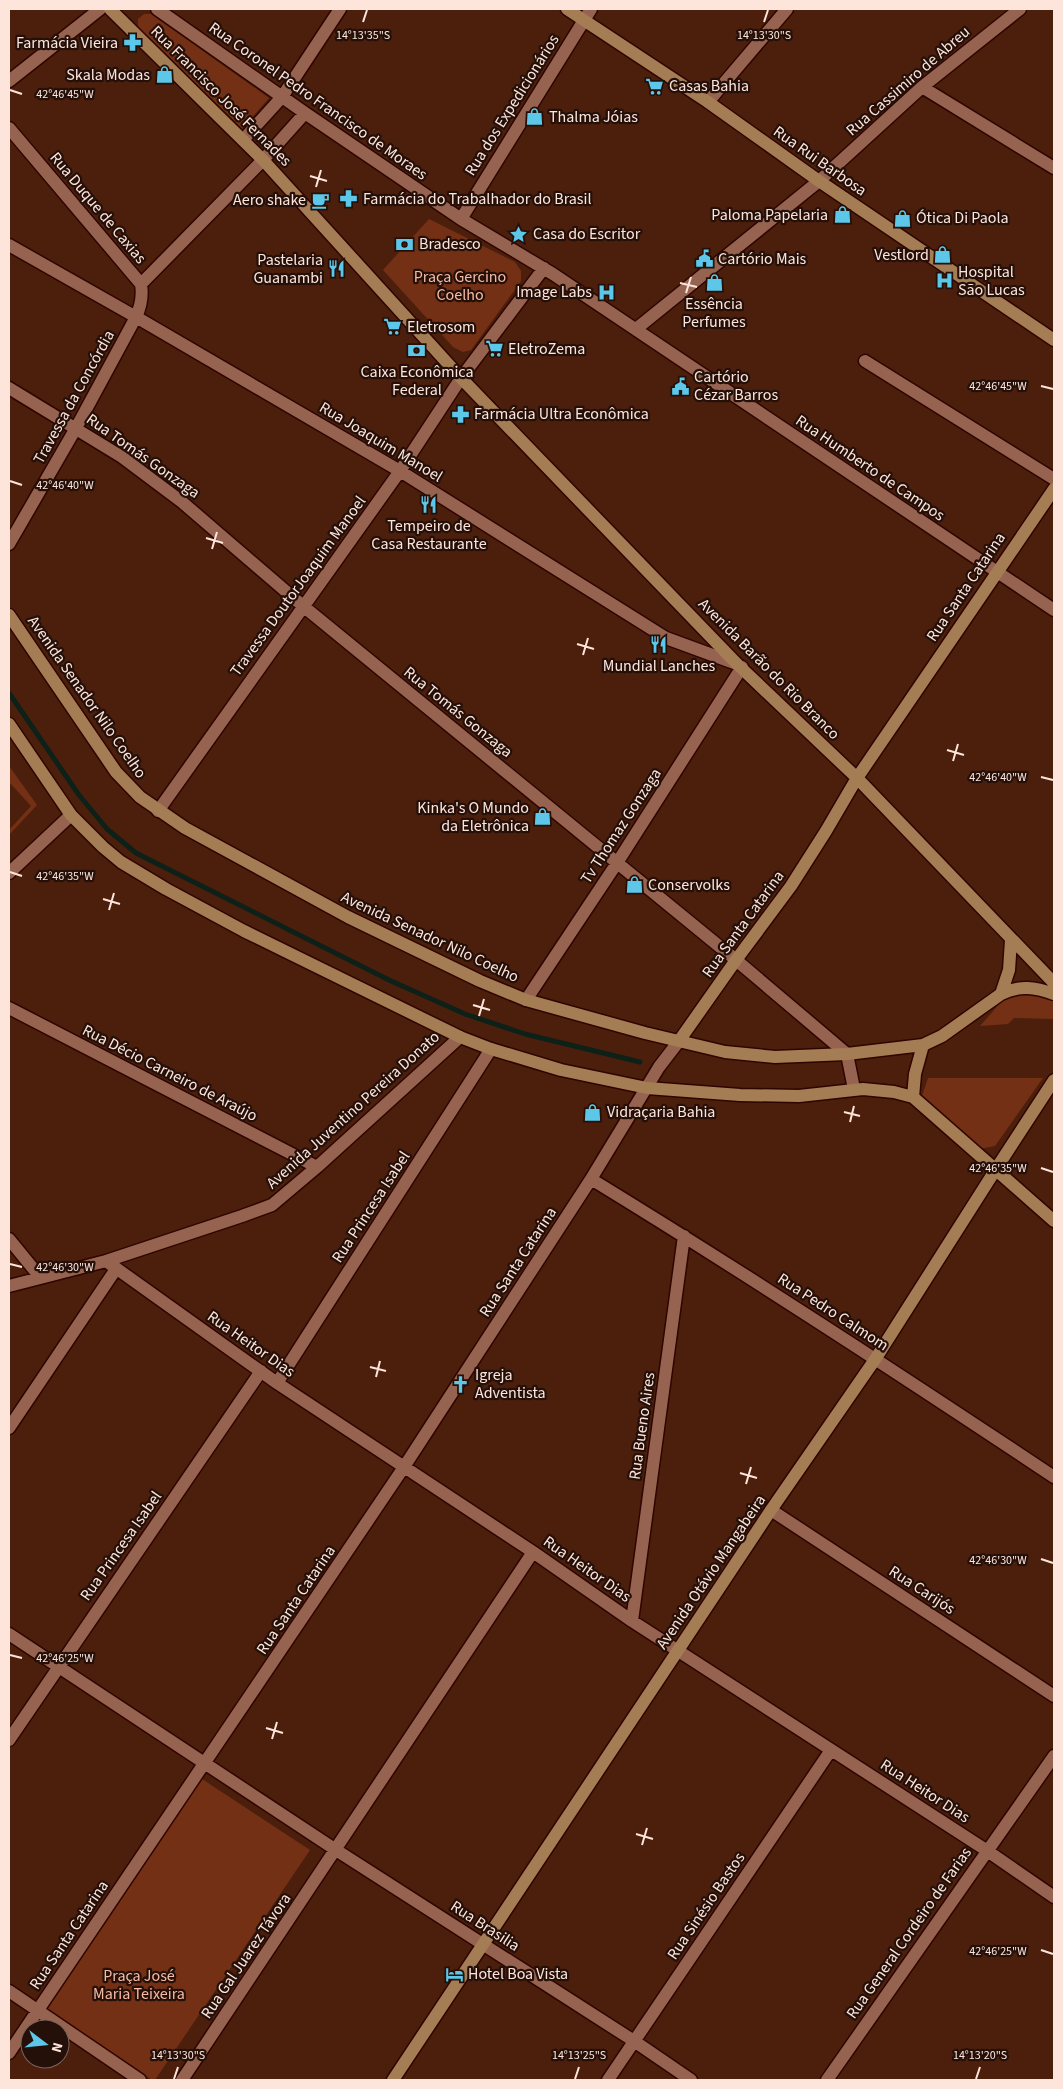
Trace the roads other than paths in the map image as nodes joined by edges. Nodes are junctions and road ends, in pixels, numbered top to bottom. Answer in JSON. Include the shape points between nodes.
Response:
{"nodes":[{"id":1,"x":100,"y":9,"type":"edge"},
{"id":2,"x":110,"y":9,"type":"edge"},
{"id":3,"x":157,"y":9,"type":"edge"},
{"id":4,"x":340,"y":9,"type":"edge"},
{"id":5,"x":567,"y":9,"type":"edge"},
{"id":6,"x":787,"y":9,"type":"edge"},
{"id":7,"x":1020,"y":9,"type":"edge"},
{"id":8,"x":588,"y":14,"type":"edge"},
{"id":9,"x":9,"y":81,"type":"edge"},
{"id":10,"x":922,"y":87,"type":"junction"},
{"id":11,"x":282,"y":97,"type":"junction"},
{"id":12,"x":708,"y":102,"type":"junction"},
{"id":13,"x":305,"y":113,"type":"junction"},
{"id":14,"x":9,"y":128,"type":"edge"},
{"id":15,"x":243,"y":140,"type":"junction"},
{"id":16,"x":263,"y":160,"type":"junction"},
{"id":17,"x":1054,"y":168,"type":"edge"},
{"id":18,"x":819,"y":181,"type":"junction"},
{"id":19,"x":461,"y":219,"type":"junction"},
{"id":20,"x":9,"y":246,"type":"edge"},
{"id":21,"x":544,"y":268,"type":"junction"},
{"id":22,"x":141,"y":284,"type":"junction"},
{"id":23,"x":136,"y":317,"type":"junction"},
{"id":24,"x":636,"y":329,"type":"junction"},
{"id":25,"x":1054,"y":340,"type":"edge"},
{"id":26,"x":865,"y":361,"type":"dead end"},
{"id":27,"x":461,"y":378,"type":"junction"},
{"id":28,"x":9,"y":388,"type":"edge"},
{"id":29,"x":76,"y":428,"type":"junction"},
{"id":30,"x":400,"y":471,"type":"junction"},
{"id":31,"x":1054,"y":479,"type":"edge"},
{"id":32,"x":1054,"y":488,"type":"edge"},
{"id":33,"x":9,"y":544,"type":"edge"},
{"id":34,"x":996,"y":572,"type":"junction"},
{"id":35,"x":303,"y":606,"type":"junction"},
{"id":36,"x":1054,"y":610,"type":"edge"},
{"id":37,"x":9,"y":615,"type":"edge"},
{"id":38,"x":739,"y":666,"type":"junction"},
{"id":39,"x":9,"y":724,"type":"edge"},
{"id":40,"x":857,"y":778,"type":"junction"},
{"id":41,"x":158,"y":811,"type":"junction"},
{"id":42,"x":71,"y":815,"type":"junction"},
{"id":43,"x":617,"y":863,"type":"junction"},
{"id":44,"x":9,"y":873,"type":"edge"},
{"id":45,"x":1011,"y":940,"type":"junction"},
{"id":46,"x":736,"y":960,"type":"junction"},
{"id":47,"x":1054,"y":983,"type":"edge"},
{"id":48,"x":1001,"y":994,"type":"junction"},
{"id":49,"x":1054,"y":994,"type":"edge"},
{"id":50,"x":526,"y":1000,"type":"junction"},
{"id":51,"x":9,"y":1008,"type":"edge"},
{"id":52,"x":460,"y":1037,"type":"junction"},
{"id":53,"x":679,"y":1041,"type":"junction"},
{"id":54,"x":923,"y":1046,"type":"junction"},
{"id":55,"x":491,"y":1049,"type":"junction"},
{"id":56,"x":847,"y":1054,"type":"junction"},
{"id":57,"x":1054,"y":1080,"type":"edge"},
{"id":58,"x":647,"y":1088,"type":"junction"},
{"id":59,"x":854,"y":1089,"type":"junction"},
{"id":60,"x":913,"y":1097,"type":"junction"},
{"id":61,"x":317,"y":1167,"type":"junction"},
{"id":62,"x":996,"y":1169,"type":"junction"},
{"id":63,"x":591,"y":1179,"type":"junction"},
{"id":64,"x":1054,"y":1221,"type":"edge"},
{"id":65,"x":684,"y":1236,"type":"junction"},
{"id":66,"x":9,"y":1239,"type":"edge"},
{"id":67,"x":106,"y":1261,"type":"junction"},
{"id":68,"x":116,"y":1269,"type":"junction"},
{"id":69,"x":40,"y":1276,"type":"junction"},
{"id":70,"x":9,"y":1286,"type":"edge"},
{"id":71,"x":876,"y":1358,"type":"junction"},
{"id":72,"x":261,"y":1371,"type":"junction"},
{"id":73,"x":278,"y":1383,"type":"junction"},
{"id":74,"x":9,"y":1428,"type":"edge"},
{"id":75,"x":404,"y":1467,"type":"junction"},
{"id":76,"x":1054,"y":1477,"type":"edge"},
{"id":77,"x":771,"y":1510,"type":"junction"},
{"id":78,"x":533,"y":1552,"type":"junction"},
{"id":79,"x":632,"y":1621,"type":"junction"},
{"id":80,"x":9,"y":1634,"type":"edge"},
{"id":81,"x":678,"y":1650,"type":"junction"},
{"id":82,"x":57,"y":1667,"type":"junction"},
{"id":83,"x":1054,"y":1696,"type":"edge"},
{"id":84,"x":9,"y":1740,"type":"edge"},
{"id":85,"x":832,"y":1750,"type":"junction"},
{"id":86,"x":1054,"y":1756,"type":"edge"},
{"id":87,"x":206,"y":1764,"type":"junction"},
{"id":88,"x":336,"y":1850,"type":"junction"},
{"id":89,"x":986,"y":1850,"type":"junction"},
{"id":90,"x":1054,"y":1897,"type":"edge"},
{"id":91,"x":483,"y":1944,"type":"junction"},
{"id":92,"x":9,"y":1991,"type":"edge"},
{"id":93,"x":37,"y":2010,"type":"junction"},
{"id":94,"x":634,"y":2041,"type":"junction"},
{"id":95,"x":9,"y":2053,"type":"edge"},
{"id":96,"x":140,"y":2080,"type":"edge"},
{"id":97,"x":182,"y":2080,"type":"edge"},
{"id":98,"x":393,"y":2080,"type":"edge"},
{"id":99,"x":608,"y":2080,"type":"edge"},
{"id":100,"x":691,"y":2080,"type":"edge"},
{"id":101,"x":827,"y":2080,"type":"edge"}],
"edges":[{"from":1,"to":9,"type":"street"},
{"from":2,"to":15,"type":"main road","name":"Rua Francisco José Fernades"},
{"from":3,"to":11,"type":"street","name":"Rua Coronel Pedro Francisco de Moraes"},
{"from":4,"to":11,"type":"street"},
{"from":5,"to":8,"type":"main road","name":"Rua Rui Barbosa"},
{"from":6,"to":12,"type":"street"},
{"from":7,"to":10,"type":"street","name":"Rua Cassimiro de Abreu"},
{"from":8,"to":12,"type":"main road","name":"Rua Rui Barbosa"},
{"from":8,"to":19,"type":"street","name":"Rua dos Expedicionários"},
{"from":10,"to":17,"type":"street"},
{"from":10,"to":18,"type":"street","name":"Rua Cassimiro de Abreu"},
{"from":11,"to":13,"type":"street","name":"Rua Coronel Pedro Francisco de Moraes"},
{"from":11,"to":15,"type":"street"},
{"from":12,"to":18,"type":"main road","name":"Rua Rui Barbosa"},
{"from":13,"to":16,"type":"street"},
{"from":13,"to":19,"type":"street","name":"Rua Coronel Pedro Francisco de Moraes"},
{"from":14,"to":22,"type":"street","name":"Rua Duque de Caxias"},
{"from":15,"to":16,"type":"main road","name":"Rua Francisco José Fernades"},
{"from":16,"to":22,"type":"street"},
{"from":16,"to":27,"type":"main road","name":"Rua Francisco José Fernades"},
{"from":18,"to":24,"type":"street","name":"Rua Cassimiro de Abreu"},
{"from":18,"to":25,"type":"main road","name":"Rua Rui Barbosa"},
{"from":19,"to":21,"type":"street"},
{"from":20,"to":23,"type":"street","name":"Rua Joaquim Manoel"},
{"from":21,"to":24,"type":"street","name":"Rua Humberto de Campos"},
{"from":21,"to":27,"type":"street"},
{"from":22,"to":23,"type":"street","name":"Rua Duque de Caxias","via":[[142,299]]},
{"from":23,"to":29,"type":"street","name":"Travessa da Concórdia"},
{"from":23,"to":30,"type":"street","name":"Rua Joaquim Manoel"},
{"from":24,"to":34,"type":"street","name":"Rua Humberto de Campos"},
{"from":26,"to":31,"type":"street"},
{"from":27,"to":30,"type":"street","name":"Travessa DoutorJoaquim Manoel"},
{"from":27,"to":38,"type":"main road","name":"Avenida Barão do Rio Branco"},
{"from":28,"to":29,"type":"street","name":"Rua Tomás Gonzaga"},
{"from":29,"to":33,"type":"street","name":"Travessa da Concórdia"},
{"from":29,"to":35,"type":"street","name":"Rua Tomás Gonzaga","via":[[122,457],[182,502]]},
{"from":30,"to":35,"type":"street","name":"Travessa DoutorJoaquim Manoel"},
{"from":30,"to":38,"type":"street","name":"Rua Joaquim Manoel","via":[[666,638]]},
{"from":32,"to":34,"type":"main road","name":"Rua Santa Catarina"},
{"from":34,"to":36,"type":"street","name":"Rua Humberto de Campos"},
{"from":34,"to":40,"type":"main road","name":"Rua Santa Catarina"},
{"from":35,"to":41,"type":"street","name":"Travessa DoutorJoaquim Manoel"},
{"from":35,"to":43,"type":"street","name":"Rua Tomás Gonzaga"},
{"from":37,"to":41,"type":"main road","name":"Avenida Senador Nilo Coelho","via":[[116,772]]},
{"from":38,"to":40,"type":"main road","name":"Avenida Barão do Rio Branco"},
{"from":38,"to":43,"type":"street","name":"Tv Thomaz Gonzaga"},
{"from":39,"to":42,"type":"main road"},
{"from":40,"to":45,"type":"main road","name":"Avenida Barão do Rio Branco"},
{"from":40,"to":46,"type":"main road","name":"Rua Santa Catarina","via":[[791,886]]},
{"from":41,"to":50,"type":"main road","name":"Avenida Senador Nilo Coelho","via":[[348,917],[480,982]]},
{"from":42,"to":44,"type":"street"},
{"from":42,"to":52,"type":"main road","via":[[109,852],[166,889]]},
{"from":43,"to":46,"type":"street","name":"Rua Tomás Gonzaga"},
{"from":43,"to":50,"type":"street","name":"Tv Thomaz Gonzaga"},
{"from":45,"to":47,"type":"main road","name":"Avenida Barão do Rio Branco"},
{"from":45,"to":48,"type":"main road","via":[[1009,970]]},
{"from":46,"to":53,"type":"main road","name":"Rua Santa Catarina"},
{"from":46,"to":56,"type":"street","name":"Rua Tomás Gonzaga"},
{"from":48,"to":49,"type":"main road","name":"Avenida Senador Nilo Coelho","via":[[1020,987]]},
{"from":48,"to":54,"type":"main road","name":"Avenida Senador Nilo Coelho","via":[[949,1032]]},
{"from":50,"to":53,"type":"main road","name":"Avenida Senador Nilo Coelho"},
{"from":51,"to":61,"type":"street","name":"Rua Décio Carneiro de Araújo"},
{"from":52,"to":55,"type":"main road"},
{"from":52,"to":61,"type":"street","name":"Avenida Juventino Pereira Donato"},
{"from":53,"to":56,"type":"main road","name":"Avenida Senador Nilo Coelho","via":[[725,1052],[775,1057]]},
{"from":53,"to":58,"type":"street","name":"Rua Santa Catarina"},
{"from":54,"to":56,"type":"main road","name":"Avenida Senador Nilo Coelho"},
{"from":54,"to":60,"type":"main road"},
{"from":55,"to":58,"type":"main road","via":[[561,1070]]},
{"from":55,"to":73,"type":"street","name":"Rua Princesa Isabel"},
{"from":56,"to":59,"type":"street"},
{"from":57,"to":62,"type":"main road","name":"Avenida Otávio Mangabeira"},
{"from":58,"to":59,"type":"main road","via":[[798,1096]]},
{"from":58,"to":63,"type":"street","name":"Rua Santa Catarina"},
{"from":59,"to":60,"type":"main road"},
{"from":60,"to":62,"type":"main road"},
{"from":61,"to":67,"type":"street","name":"Avenida Juventino Pereira Donato","via":[[272,1204]]},
{"from":62,"to":64,"type":"main road"},
{"from":62,"to":71,"type":"main road","name":"Avenida Otávio Mangabeira"},
{"from":63,"to":65,"type":"street","name":"Rua Pedro Calmom"},
{"from":63,"to":75,"type":"street","name":"Rua Santa Catarina"},
{"from":65,"to":71,"type":"street","name":"Rua Pedro Calmom"},
{"from":65,"to":79,"type":"street","name":"Rua Bueno Aires"},
{"from":66,"to":69,"type":"street"},
{"from":67,"to":68,"type":"street","name":"Rua Heitor Dias"},
{"from":67,"to":69,"type":"street","name":"Avenida Juventino Pereira Donato"},
{"from":68,"to":72,"type":"street","name":"Rua Heitor Dias"},
{"from":68,"to":74,"type":"street"},
{"from":69,"to":70,"type":"street","name":"Avenida Juventino Pereira Donato"},
{"from":71,"to":76,"type":"street","name":"Rua Pedro Calmom"},
{"from":71,"to":77,"type":"main road","name":"Avenida Otávio Mangabeira"},
{"from":72,"to":73,"type":"street","name":"Rua Heitor Dias"},
{"from":72,"to":82,"type":"street","name":"Rua Princesa Isabel"},
{"from":73,"to":75,"type":"street","name":"Rua Heitor Dias"},
{"from":75,"to":78,"type":"street","name":"Rua Heitor Dias"},
{"from":75,"to":87,"type":"street","name":"Rua Santa Catarina"},
{"from":77,"to":81,"type":"main road","name":"Avenida Otávio Mangabeira"},
{"from":77,"to":83,"type":"street","name":"Rua Carijós"},
{"from":78,"to":79,"type":"street","name":"Rua Heitor Dias"},
{"from":78,"to":88,"type":"street","name":"Rua Gal Juarez Távora"},
{"from":79,"to":81,"type":"street","name":"Rua Heitor Dias"},
{"from":80,"to":82,"type":"street","name":"Rua Brasilia"},
{"from":81,"to":85,"type":"street","name":"Rua Heitor Dias"},
{"from":81,"to":91,"type":"main road","name":"Avenida Otávio Mangabeira"},
{"from":82,"to":84,"type":"street","name":"Rua Princesa Isabel"},
{"from":82,"to":87,"type":"street","name":"Rua Brasilia"},
{"from":85,"to":89,"type":"street","name":"Rua Heitor Dias"},
{"from":85,"to":94,"type":"street","name":"Rua Sinésio Bastos"},
{"from":86,"to":89,"type":"street","name":"Rua General Cordeiro de Farias"},
{"from":87,"to":88,"type":"street","name":"Rua Brasilia"},
{"from":87,"to":93,"type":"street","name":"Rua Santa Catarina"},
{"from":88,"to":91,"type":"street","name":"Rua Brasilia"},
{"from":88,"to":97,"type":"street","name":"Rua Gal Juarez Távora"},
{"from":89,"to":90,"type":"street","name":"Rua Heitor Dias"},
{"from":89,"to":101,"type":"street","name":"Rua General Cordeiro de Farias"},
{"from":91,"to":94,"type":"street","name":"Rua Brasilia"},
{"from":91,"to":98,"type":"main road","name":"Avenida Otávio Mangabeira"},
{"from":92,"to":93,"type":"street"},
{"from":93,"to":95,"type":"street","name":"Rua Santa Catarina"},
{"from":93,"to":96,"type":"street"},
{"from":94,"to":99,"type":"street","name":"Rua Sinésio Bastos"},
{"from":94,"to":100,"type":"street","name":"Rua Brasilia"}]}
